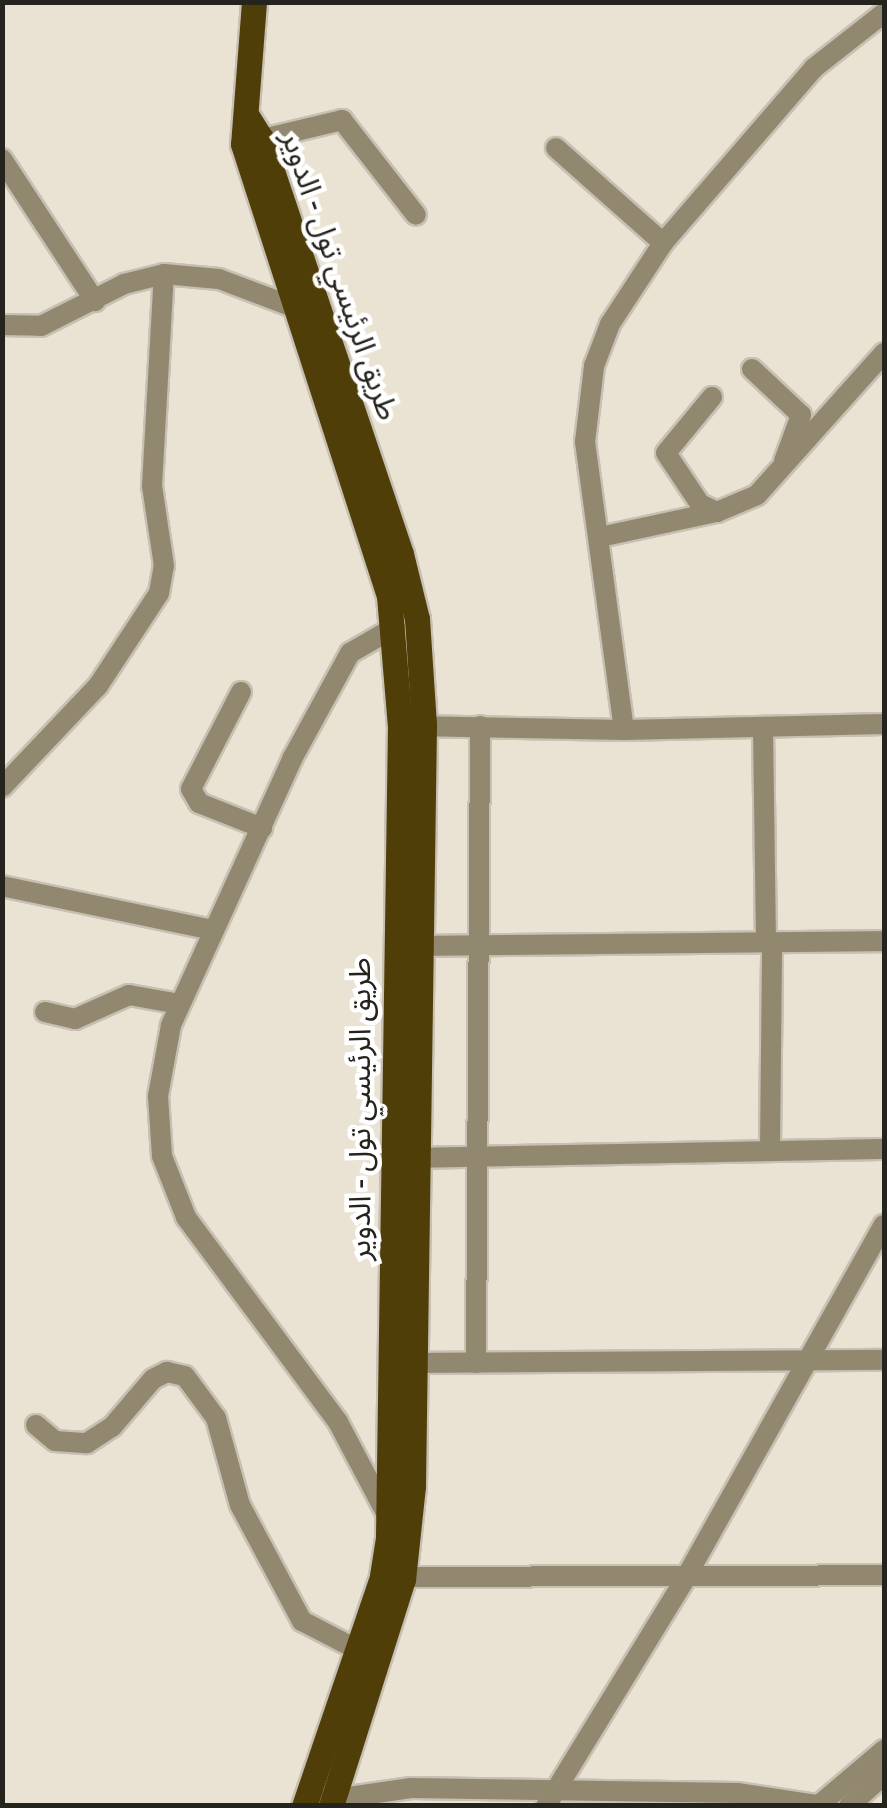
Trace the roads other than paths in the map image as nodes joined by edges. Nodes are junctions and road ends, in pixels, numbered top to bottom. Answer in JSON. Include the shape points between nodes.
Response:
{"nodes":[{"id":1,"x":254,"y":2,"type":"edge"},
{"id":2,"x":884,"y":13,"type":"edge"},
{"id":3,"x":252,"y":141,"type":"junction"},
{"id":4,"x":556,"y":148,"type":"dead end"},
{"id":5,"x":2,"y":159,"type":"edge"},
{"id":6,"x":416,"y":214,"type":"dead end"},
{"id":7,"x":663,"y":243,"type":"junction"},
{"id":8,"x":164,"y":274,"type":"junction"},
{"id":9,"x":95,"y":301,"type":"junction"},
{"id":10,"x":302,"y":302,"type":"junction"},
{"id":11,"x":2,"y":325,"type":"edge"},
{"id":12,"x":884,"y":353,"type":"edge"},
{"id":13,"x":752,"y":369,"type":"dead end"},
{"id":14,"x":712,"y":397,"type":"dead end"},
{"id":15,"x":780,"y":476,"type":"junction"},
{"id":16,"x":717,"y":512,"type":"junction"},
{"id":17,"x":600,"y":538,"type":"junction"},
{"id":18,"x":395,"y":627,"type":"junction"},
{"id":19,"x":241,"y":692,"type":"dead end"},
{"id":20,"x":884,"y":724,"type":"edge"},
{"id":21,"x":412,"y":726,"type":"junction"},
{"id":22,"x":480,"y":726,"type":"junction"},
{"id":23,"x":763,"y":727,"type":"junction"},
{"id":24,"x":624,"y":730,"type":"junction"},
{"id":25,"x":2,"y":787,"type":"edge"},
{"id":26,"x":262,"y":828,"type":"junction"},
{"id":27,"x":2,"y":886,"type":"edge"},
{"id":28,"x":213,"y":930,"type":"junction"},
{"id":29,"x":884,"y":941,"type":"edge"},
{"id":30,"x":769,"y":942,"type":"junction"},
{"id":31,"x":420,"y":946,"type":"junction"},
{"id":32,"x":475,"y":946,"type":"junction"},
{"id":33,"x":180,"y":1004,"type":"junction"},
{"id":34,"x":44,"y":1012,"type":"dead end"},
{"id":35,"x":770,"y":1147,"type":"junction"},
{"id":36,"x":884,"y":1149,"type":"edge"},
{"id":37,"x":473,"y":1156,"type":"junction"},
{"id":38,"x":406,"y":1158,"type":"junction"},
{"id":39,"x":884,"y":1225,"type":"edge"},
{"id":40,"x":884,"y":1360,"type":"edge"},
{"id":41,"x":808,"y":1362,"type":"junction"},
{"id":42,"x":416,"y":1363,"type":"junction"},
{"id":43,"x":476,"y":1363,"type":"junction"},
{"id":44,"x":36,"y":1425,"type":"dead end"},
{"id":45,"x":388,"y":1517,"type":"junction"},
{"id":46,"x":884,"y":1574,"type":"edge"},
{"id":47,"x":392,"y":1578,"type":"junction"},
{"id":48,"x":685,"y":1579,"type":"junction"},
{"id":49,"x":358,"y":1650,"type":"junction"},
{"id":50,"x":884,"y":1750,"type":"edge"},
{"id":51,"x":884,"y":1775,"type":"edge"},
{"id":52,"x":550,"y":1800,"type":"edge"},
{"id":53,"x":320,"y":1803,"type":"edge"},
{"id":54,"x":820,"y":1805,"type":"edge"},
{"id":55,"x":850,"y":1806,"type":"edge"}],
"edges":[{"from":1,"to":3,"type":"main road","name":"طريق الرئيسي تول - الدوير","via":[[246,116]]},
{"from":2,"to":7,"type":"street","via":[[814,68]]},
{"from":3,"to":6,"type":"street","via":[[342,120]]},
{"from":3,"to":10,"type":"main road","name":"طريق الرئيسي تول - الدوير"},
{"from":4,"to":7,"type":"street"},
{"from":5,"to":9,"type":"street"},
{"from":7,"to":17,"type":"street","via":[[610,324],[588,386],[584,442]]},
{"from":8,"to":9,"type":"street"},
{"from":8,"to":10,"type":"street","via":[[219,279]]},
{"from":8,"to":25,"type":"street","via":[[152,486],[164,566],[159,593],[98,686]]},
{"from":9,"to":11,"type":"street","via":[[41,326]]},
{"from":10,"to":18,"type":"main road","name":"طريق الرئيسي تول - الدوير"},
{"from":10,"to":21,"type":"main road","name":"طريق الرئيسي تول - الدوير","via":[[401,554],[417,618]]},
{"from":12,"to":15,"type":"street"},
{"from":13,"to":15,"type":"street","via":[[801,415]]},
{"from":14,"to":16,"type":"street","via":[[666,453],[700,504]]},
{"from":15,"to":16,"type":"street","via":[[757,495]]},
{"from":16,"to":17,"type":"street"},
{"from":17,"to":24,"type":"street"},
{"from":18,"to":21,"type":"main road","name":"طريق الرئيسي تول - الدوير"},
{"from":18,"to":26,"type":"street","via":[[350,652]]},
{"from":19,"to":26,"type":"street","via":[[190,789],[199,803]]},
{"from":20,"to":23,"type":"street"},
{"from":21,"to":22,"type":"street"},
{"from":21,"to":31,"type":"main road","name":"طريق الرئيسي تول - الدوير"},
{"from":21,"to":38,"type":"main road","name":"طريق الرئيسي تول - الدوير"},
{"from":22,"to":24,"type":"street"},
{"from":22,"to":32,"type":"street"},
{"from":23,"to":24,"type":"street"},
{"from":23,"to":30,"type":"street"},
{"from":26,"to":28,"type":"street"},
{"from":27,"to":28,"type":"street"},
{"from":28,"to":33,"type":"street"},
{"from":29,"to":30,"type":"street"},
{"from":30,"to":32,"type":"street"},
{"from":30,"to":35,"type":"street"},
{"from":31,"to":32,"type":"street"},
{"from":31,"to":38,"type":"main road","name":"طريق الرئيسي تول - الدوير"},
{"from":32,"to":37,"type":"street"},
{"from":33,"to":34,"type":"street","via":[[129,995],[75,1019]]},
{"from":33,"to":45,"type":"street","via":[[158,1096],[172,1190],[208,1250],[338,1422]]},
{"from":35,"to":36,"type":"street"},
{"from":35,"to":37,"type":"street"},
{"from":37,"to":38,"type":"street"},
{"from":37,"to":43,"type":"street"},
{"from":38,"to":42,"type":"main road","name":"طريق الرئيسي تول - الدوير"},
{"from":38,"to":45,"type":"main road","name":"طريق الرئيسي تول - الدوير"},
{"from":39,"to":41,"type":"street"},
{"from":40,"to":41,"type":"street"},
{"from":41,"to":43,"type":"street"},
{"from":41,"to":48,"type":"street"},
{"from":42,"to":43,"type":"street"},
{"from":42,"to":47,"type":"main road","name":"طريق الرئيسي تول - الدوير"},
{"from":44,"to":49,"type":"street","via":[[55,1441],[87,1443],[112,1427],[153,1379],[167,1372],[185,1376],[216,1418],[240,1505],[302,1621]]},
{"from":45,"to":47,"type":"main road","name":"طريق الرئيسي تول - الدوير"},
{"from":46,"to":48,"type":"street"},
{"from":47,"to":48,"type":"street"},
{"from":47,"to":49,"type":"main road","name":"طريق الرئيسي تول - الدوير"},
{"from":47,"to":53,"type":"main road","name":"طريق الرئيسي تول - الدوير"},
{"from":48,"to":52,"type":"street"},
{"from":49,"to":53,"type":"main road","name":"طريق الرئيسي تول - الدوير"},
{"from":50,"to":54,"type":"street"},
{"from":51,"to":55,"type":"street"},
{"from":52,"to":53,"type":"street","via":[[411,1788]]},
{"from":52,"to":54,"type":"street","via":[[736,1793]]}]}
